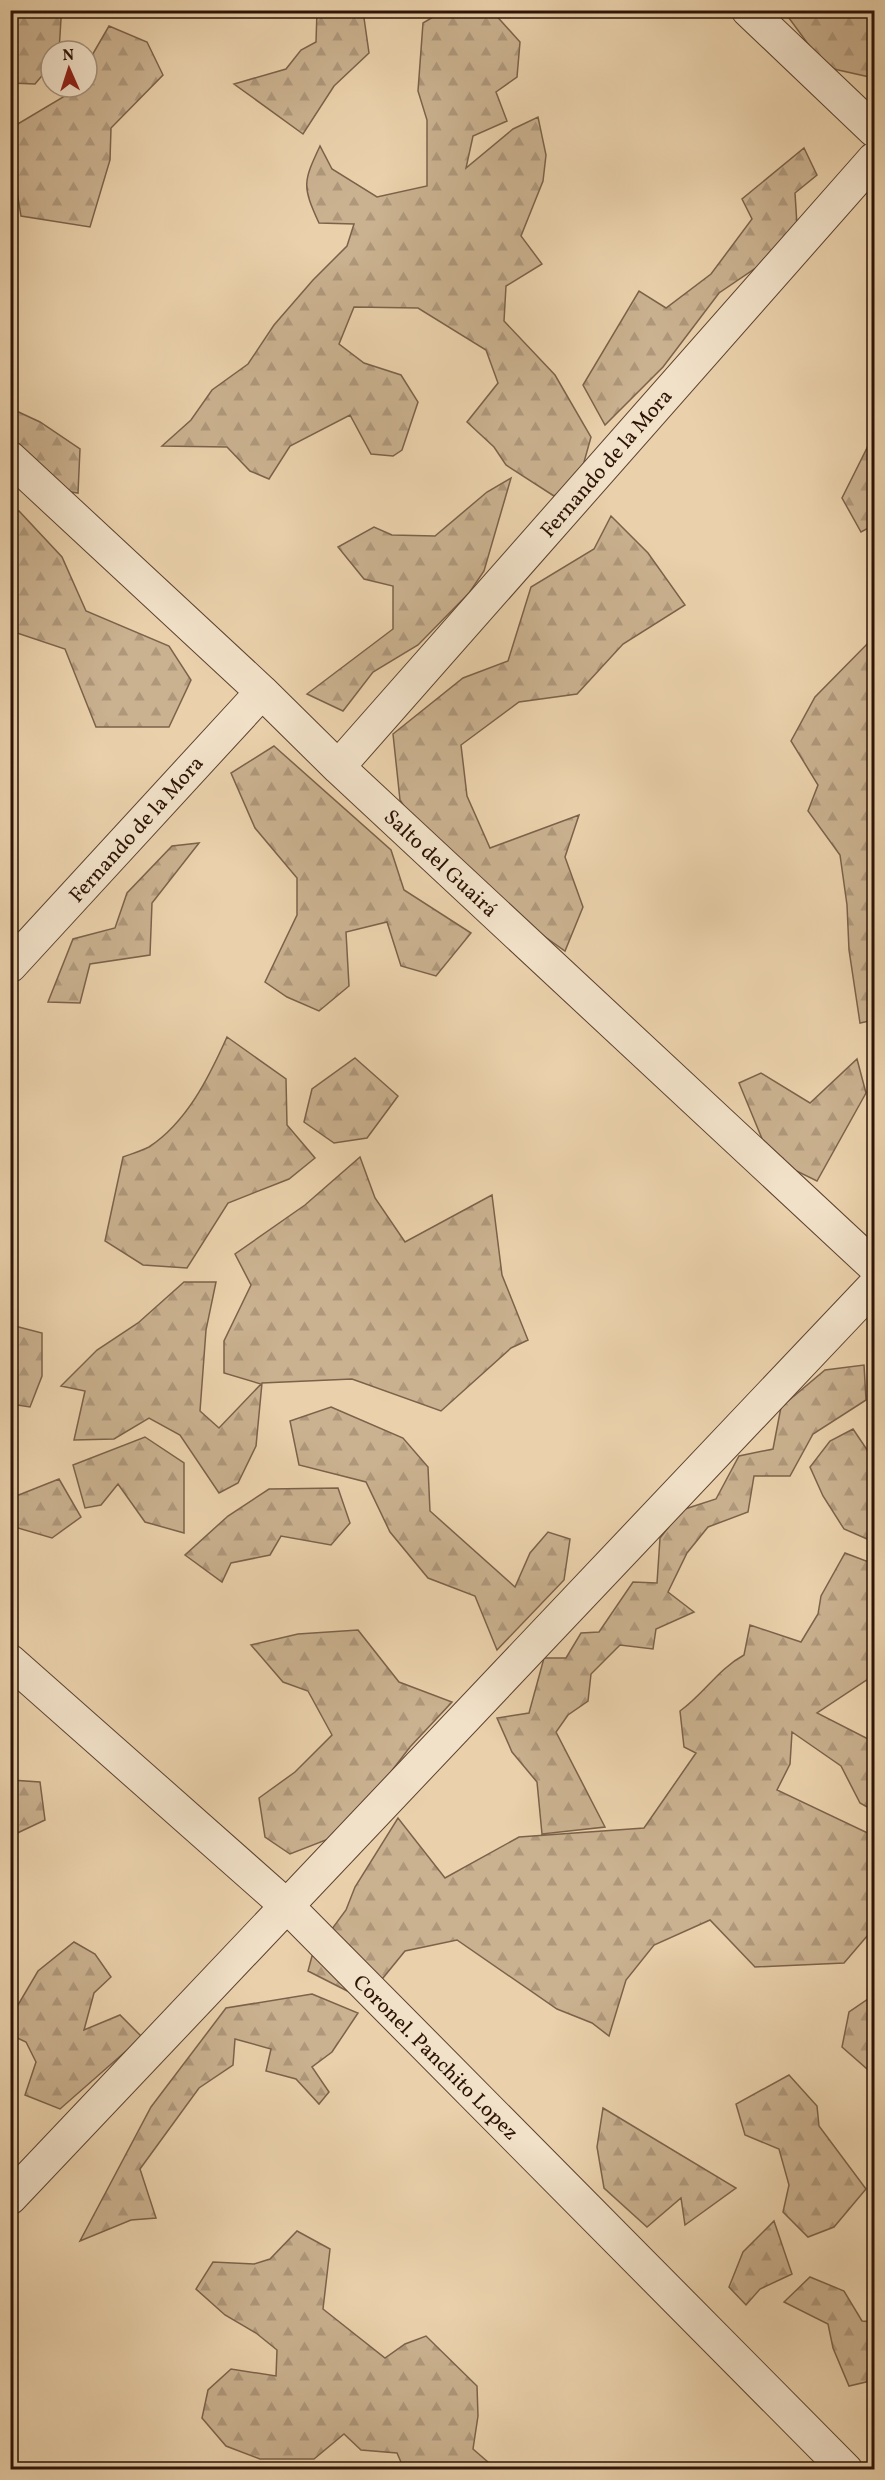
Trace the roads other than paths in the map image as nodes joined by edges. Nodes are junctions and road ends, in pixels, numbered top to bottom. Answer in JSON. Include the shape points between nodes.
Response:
{"nodes":[{"id":1,"x":748,"y":10,"type":"edge"},
{"id":2,"x":874,"y":130,"type":"edge"},
{"id":3,"x":874,"y":159,"type":"edge"},
{"id":4,"x":10,"y":458,"type":"edge"},
{"id":5,"x":262,"y":692,"type":"junction"},
{"id":6,"x":338,"y":767,"type":"junction"},
{"id":7,"x":10,"y":966,"type":"edge"},
{"id":8,"x":874,"y":1266,"type":"edge"},
{"id":9,"x":874,"y":1286,"type":"edge"},
{"id":10,"x":10,"y":1661,"type":"edge"},
{"id":11,"x":288,"y":1907,"type":"junction"},
{"id":12,"x":10,"y":2198,"type":"edge"},
{"id":13,"x":846,"y":2469,"type":"edge"}],
"edges":[{"from":1,"to":2,"type":"street"},
{"from":3,"to":6,"type":"street","name":"Fernando de la Mora"},
{"from":4,"to":5,"type":"street","name":"Salto del Guairá"},
{"from":5,"to":6,"type":"street","name":"Salto del Guairá"},
{"from":5,"to":7,"type":"street","name":"Fernando de la Mora"},
{"from":6,"to":8,"type":"street","name":"Salto del Guairá"},
{"from":9,"to":11,"type":"street"},
{"from":10,"to":11,"type":"street","name":"Coronel. Panchito Lopez"},
{"from":11,"to":12,"type":"street"},
{"from":11,"to":13,"type":"street","name":"Coronel. Panchito Lopez"}]}
